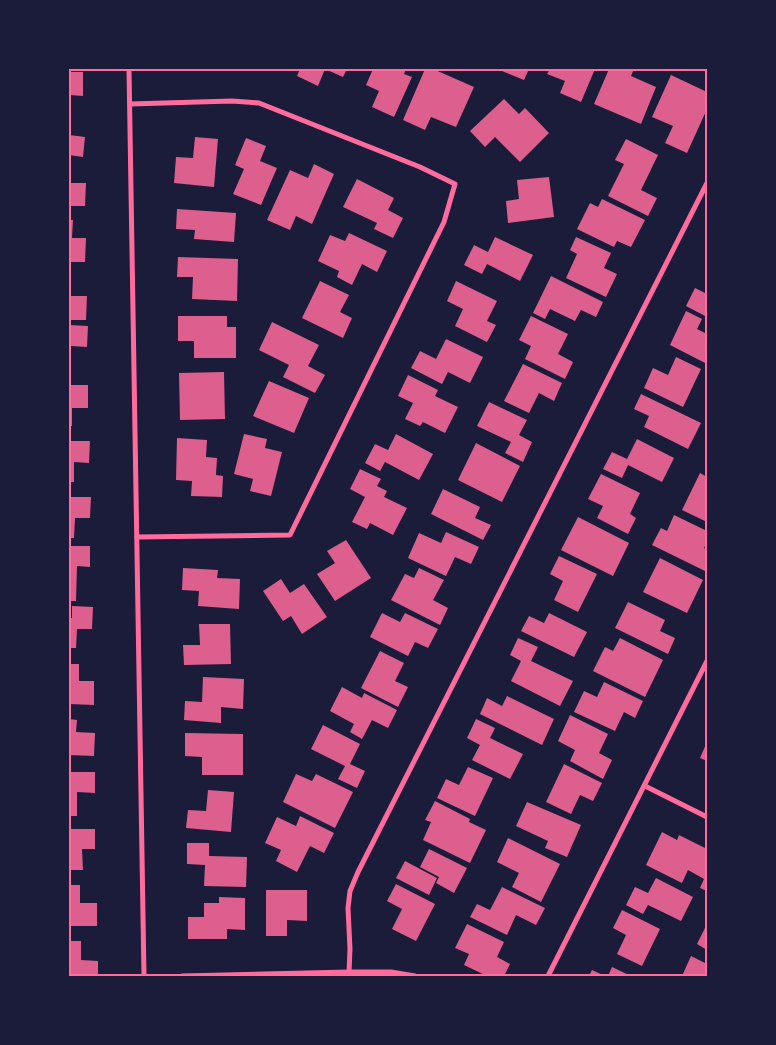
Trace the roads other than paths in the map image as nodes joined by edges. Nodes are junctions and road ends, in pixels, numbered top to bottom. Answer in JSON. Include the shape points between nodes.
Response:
{"nodes":[{"id":1,"x":129,"y":69,"type":"edge"},
{"id":2,"x":130,"y":104,"type":"junction"},
{"id":3,"x":707,"y":183,"type":"edge"},
{"id":4,"x":137,"y":537,"type":"junction"},
{"id":5,"x":707,"y":661,"type":"edge"},
{"id":6,"x":645,"y":786,"type":"junction"},
{"id":7,"x":707,"y":817,"type":"edge"},
{"id":8,"x":349,"y":972,"type":"junction"},
{"id":9,"x":144,"y":976,"type":"edge"},
{"id":10,"x":182,"y":976,"type":"edge"},
{"id":11,"x":415,"y":976,"type":"edge"},
{"id":12,"x":548,"y":976,"type":"edge"}],
"edges":[{"from":1,"to":2,"type":"street"},
{"from":2,"to":4,"type":"street"},
{"from":2,"to":4,"type":"street","via":[[259,103],[420,166],[455,184],[444,222],[290,535]]},
{"from":3,"to":8,"type":"street","via":[[358,872],[350,891],[348,908]]},
{"from":4,"to":9,"type":"street"},
{"from":5,"to":6,"type":"street"},
{"from":6,"to":7,"type":"street"},
{"from":6,"to":12,"type":"street"},
{"from":8,"to":10,"type":"street"},
{"from":8,"to":11,"type":"street","via":[[391,972]]}]}
